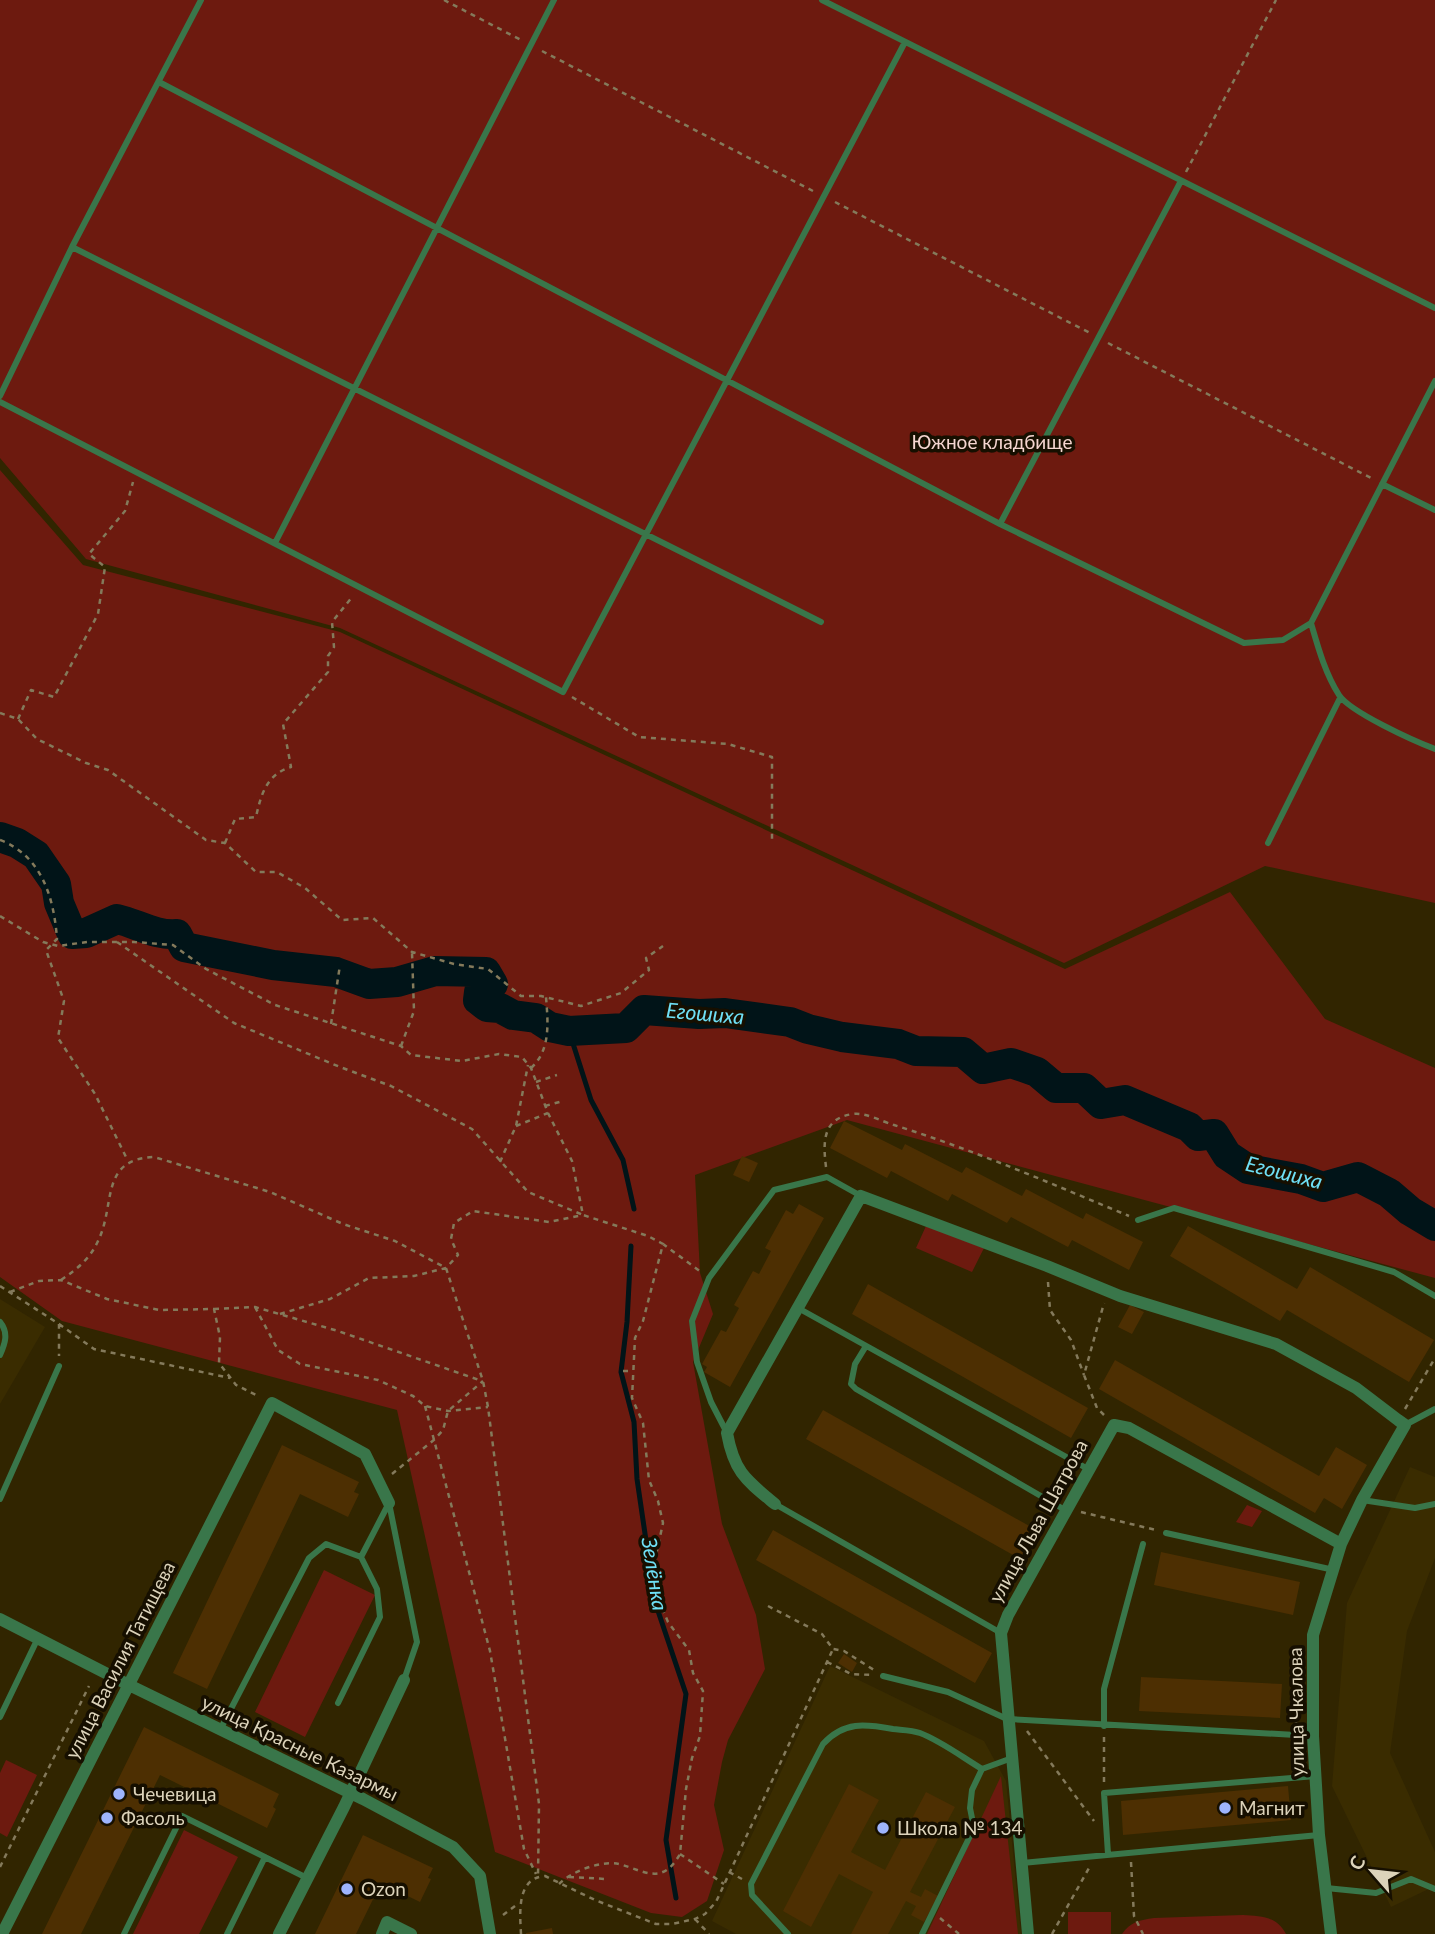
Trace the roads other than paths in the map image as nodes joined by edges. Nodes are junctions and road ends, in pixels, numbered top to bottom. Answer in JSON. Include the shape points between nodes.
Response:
{"nodes":[{"id":1,"x":201,"y":0,"type":"edge"},
{"id":2,"x":554,"y":0,"type":"edge"},
{"id":3,"x":822,"y":0,"type":"edge"},
{"id":4,"x":905,"y":42,"type":"junction"},
{"id":5,"x":159,"y":82,"type":"junction"},
{"id":6,"x":1181,"y":181,"type":"junction"},
{"id":7,"x":436,"y":229,"type":"junction"},
{"id":8,"x":72,"y":247,"type":"junction"},
{"id":9,"x":1435,"y":308,"type":"edge"},
{"id":10,"x":727,"y":380,"type":"junction"},
{"id":11,"x":1435,"y":381,"type":"edge"},
{"id":12,"x":354,"y":390,"type":"junction"},
{"id":13,"x":0,"y":396,"type":"edge"},
{"id":14,"x":0,"y":402,"type":"edge"},
{"id":15,"x":1382,"y":484,"type":"junction"},
{"id":16,"x":1435,"y":510,"type":"edge"},
{"id":17,"x":1000,"y":524,"type":"junction"},
{"id":18,"x":646,"y":534,"type":"junction"},
{"id":19,"x":275,"y":543,"type":"junction"},
{"id":20,"x":821,"y":622,"type":"dead end"},
{"id":21,"x":1311,"y":623,"type":"junction"},
{"id":22,"x":1340,"y":698,"type":"junction"},
{"id":23,"x":1435,"y":749,"type":"edge"},
{"id":24,"x":1268,"y":842,"type":"dead end"},
{"id":25,"x":861,"y":1196,"type":"junction"},
{"id":26,"x":1139,"y":1220,"type":"road end"},
{"id":27,"x":1435,"y":1296,"type":"edge"},
{"id":28,"x":798,"y":1308,"type":"junction"},
{"id":29,"x":0,"y":1322,"type":"edge"},
{"id":30,"x":866,"y":1346,"type":"junction"},
{"id":31,"x":0,"y":1355,"type":"edge"},
{"id":32,"x":59,"y":1366,"type":"road end"},
{"id":33,"x":1435,"y":1409,"type":"edge"},
{"id":34,"x":1404,"y":1419,"type":"junction"},
{"id":35,"x":727,"y":1433,"type":"junction"},
{"id":36,"x":1088,"y":1469,"type":"junction"},
{"id":37,"x":0,"y":1499,"type":"edge"},
{"id":38,"x":1363,"y":1500,"type":"junction"},
{"id":39,"x":389,"y":1503,"type":"junction"},
{"id":40,"x":775,"y":1504,"type":"joint"},
{"id":41,"x":1435,"y":1504,"type":"edge"},
{"id":42,"x":1066,"y":1508,"type":"junction"},
{"id":43,"x":1166,"y":1533,"type":"road end"},
{"id":44,"x":1143,"y":1544,"type":"dead end"},
{"id":45,"x":1341,"y":1544,"type":"junction"},
{"id":46,"x":361,"y":1557,"type":"junction"},
{"id":47,"x":1334,"y":1570,"type":"junction"},
{"id":48,"x":0,"y":1619,"type":"edge"},
{"id":49,"x":1001,"y":1633,"type":"junction"},
{"id":50,"x":38,"y":1638,"type":"junction"},
{"id":51,"x":883,"y":1676,"type":"road end"},
{"id":52,"x":404,"y":1680,"type":"joint"},
{"id":53,"x":129,"y":1685,"type":"junction"},
{"id":54,"x":338,"y":1703,"type":"dead end"},
{"id":55,"x":0,"y":1717,"type":"edge"},
{"id":56,"x":1013,"y":1720,"type":"junction"},
{"id":57,"x":1104,"y":1726,"type":"junction"},
{"id":58,"x":220,"y":1730,"type":"junction"},
{"id":59,"x":1313,"y":1736,"type":"junction"},
{"id":60,"x":1012,"y":1758,"type":"junction"},
{"id":61,"x":982,"y":1769,"type":"junction"},
{"id":62,"x":1316,"y":1776,"type":"junction"},
{"id":63,"x":350,"y":1792,"type":"junction"},
{"id":64,"x":1319,"y":1835,"type":"junction"},
{"id":65,"x":1108,"y":1854,"type":"junction"},
{"id":66,"x":265,"y":1857,"type":"junction"},
{"id":67,"x":1022,"y":1863,"type":"junction"},
{"id":68,"x":307,"y":1878,"type":"junction"},
{"id":69,"x":1326,"y":1888,"type":"junction"},
{"id":70,"x":1435,"y":1889,"type":"edge"},
{"id":71,"x":2,"y":1934,"type":"edge"},
{"id":72,"x":124,"y":1934,"type":"edge"},
{"id":73,"x":227,"y":1934,"type":"edge"},
{"id":74,"x":279,"y":1934,"type":"edge"},
{"id":75,"x":382,"y":1934,"type":"edge"},
{"id":76,"x":411,"y":1934,"type":"edge"},
{"id":77,"x":490,"y":1934,"type":"edge"},
{"id":78,"x":788,"y":1934,"type":"edge"},
{"id":79,"x":922,"y":1934,"type":"edge"},
{"id":80,"x":1028,"y":1934,"type":"edge"},
{"id":81,"x":1331,"y":1934,"type":"edge"}],
"edges":[{"from":1,"to":5,"type":"lane"},
{"from":2,"to":7,"type":"lane"},
{"from":3,"to":4,"type":"lane"},
{"from":4,"to":6,"type":"lane"},
{"from":4,"to":10,"type":"lane"},
{"from":5,"to":7,"type":"lane"},
{"from":5,"to":8,"type":"lane"},
{"from":6,"to":9,"type":"lane"},
{"from":6,"to":17,"type":"lane"},
{"from":7,"to":10,"type":"lane"},
{"from":7,"to":12,"type":"lane"},
{"from":8,"to":12,"type":"lane"},
{"from":8,"to":13,"type":"lane"},
{"from":10,"to":17,"type":"lane"},
{"from":10,"to":18,"type":"lane"},
{"from":11,"to":15,"type":"lane"},
{"from":12,"to":18,"type":"lane"},
{"from":12,"to":19,"type":"lane"},
{"from":14,"to":19,"type":"lane"},
{"from":15,"to":16,"type":"lane"},
{"from":15,"to":21,"type":"lane"},
{"from":17,"to":21,"type":"lane","via":[[1244,643],[1283,640]]},
{"from":18,"to":19,"type":"lane","via":[[563,692]]},
{"from":18,"to":20,"type":"lane"},
{"from":21,"to":22,"type":"lane"},
{"from":22,"to":23,"type":"lane","via":[[1396,733]]},
{"from":22,"to":24,"type":"lane"},
{"from":25,"to":28,"type":"street"},
{"from":25,"to":34,"type":"street","via":[[1120,1296],[1276,1345]]},
{"from":25,"to":35,"type":"lane","via":[[827,1177],[774,1190],[709,1278],[692,1321],[697,1362]]},
{"from":26,"to":27,"type":"lane","via":[[1174,1208],[1394,1272]]},
{"from":28,"to":30,"type":"lane"},
{"from":28,"to":35,"type":"street"},
{"from":29,"to":31,"type":"lane","via":[[6,1340]]},
{"from":30,"to":36,"type":"lane"},
{"from":30,"to":42,"type":"lane","via":[[853,1370],[851,1384],[856,1389]]},
{"from":32,"to":37,"type":"lane"},
{"from":33,"to":34,"type":"lane"},
{"from":34,"to":38,"type":"street","name":"улица Чкалова"},
{"from":35,"to":40,"type":"street","via":[[731,1454],[744,1479]]},
{"from":36,"to":42,"type":"street","name":"улица Льва Шатрова"},
{"from":36,"to":45,"type":"street","name":"улица Льва Шатрова","via":[[1114,1425],[1129,1429]]},
{"from":38,"to":41,"type":"lane","via":[[1415,1508]]},
{"from":38,"to":45,"type":"street","name":"улица Чкалова"},
{"from":39,"to":46,"type":"lane"},
{"from":39,"to":52,"type":"lane","via":[[417,1642]]},
{"from":39,"to":53,"type":"street","name":"улица Василия Татищева","via":[[365,1454],[271,1403]]},
{"from":40,"to":49,"type":"lane"},
{"from":42,"to":49,"type":"street","name":"улица Льва Шатрова"},
{"from":43,"to":47,"type":"lane"},
{"from":44,"to":57,"type":"lane","via":[[1104,1689]]},
{"from":45,"to":47,"type":"street","name":"улица Чкалова"},
{"from":46,"to":54,"type":"lane","via":[[377,1589],[380,1617]]},
{"from":46,"to":58,"type":"lane","via":[[326,1544],[309,1558]]},
{"from":47,"to":59,"type":"street","name":"улица Чкалова","via":[[1313,1635]]},
{"from":48,"to":50,"type":"street","name":"улица Красные Казармы"},
{"from":49,"to":56,"type":"street","name":"улица Льва Шатрова"},
{"from":50,"to":53,"type":"street","name":"улица Красные Казармы"},
{"from":50,"to":55,"type":"lane"},
{"from":51,"to":56,"type":"lane","via":[[948,1692]]},
{"from":52,"to":63,"type":"street"},
{"from":53,"to":58,"type":"street","name":"улица Красные Казармы"},
{"from":53,"to":71,"type":"street","name":"улица Василия Татищева"},
{"from":56,"to":57,"type":"lane"},
{"from":56,"to":60,"type":"street","name":"улица Льва Шатрова"},
{"from":57,"to":59,"type":"lane"},
{"from":58,"to":63,"type":"street","name":"улица Красные Казармы"},
{"from":59,"to":62,"type":"street","name":"улица Чкалова"},
{"from":60,"to":61,"type":"lane"},
{"from":60,"to":67,"type":"street","name":"улица Льва Шатрова"},
{"from":61,"to":78,"type":"lane","via":[[919,1733],[858,1724],[831,1736],[751,1884],[752,1895]]},
{"from":61,"to":79,"type":"lane","via":[[972,1790],[974,1828]]},
{"from":62,"to":64,"type":"street","name":"улица Чкалова"},
{"from":62,"to":65,"type":"lane","via":[[1104,1793]]},
{"from":63,"to":68,"type":"street"},
{"from":63,"to":77,"type":"street","name":"улица Красные Казармы","via":[[453,1846],[480,1876]]},
{"from":64,"to":65,"type":"lane"},
{"from":64,"to":69,"type":"street","name":"улица Чкалова"},
{"from":65,"to":67,"type":"lane"},
{"from":66,"to":68,"type":"lane"},
{"from":66,"to":72,"type":"lane","via":[[182,1816]]},
{"from":66,"to":73,"type":"lane"},
{"from":67,"to":80,"type":"street","name":"улица Льва Шатрова"},
{"from":68,"to":74,"type":"street"},
{"from":69,"to":70,"type":"lane","via":[[1376,1893],[1412,1880]]},
{"from":69,"to":81,"type":"street","name":"улица Чкалова"},
{"from":75,"to":76,"type":"street","via":[[387,1923]]}]}
